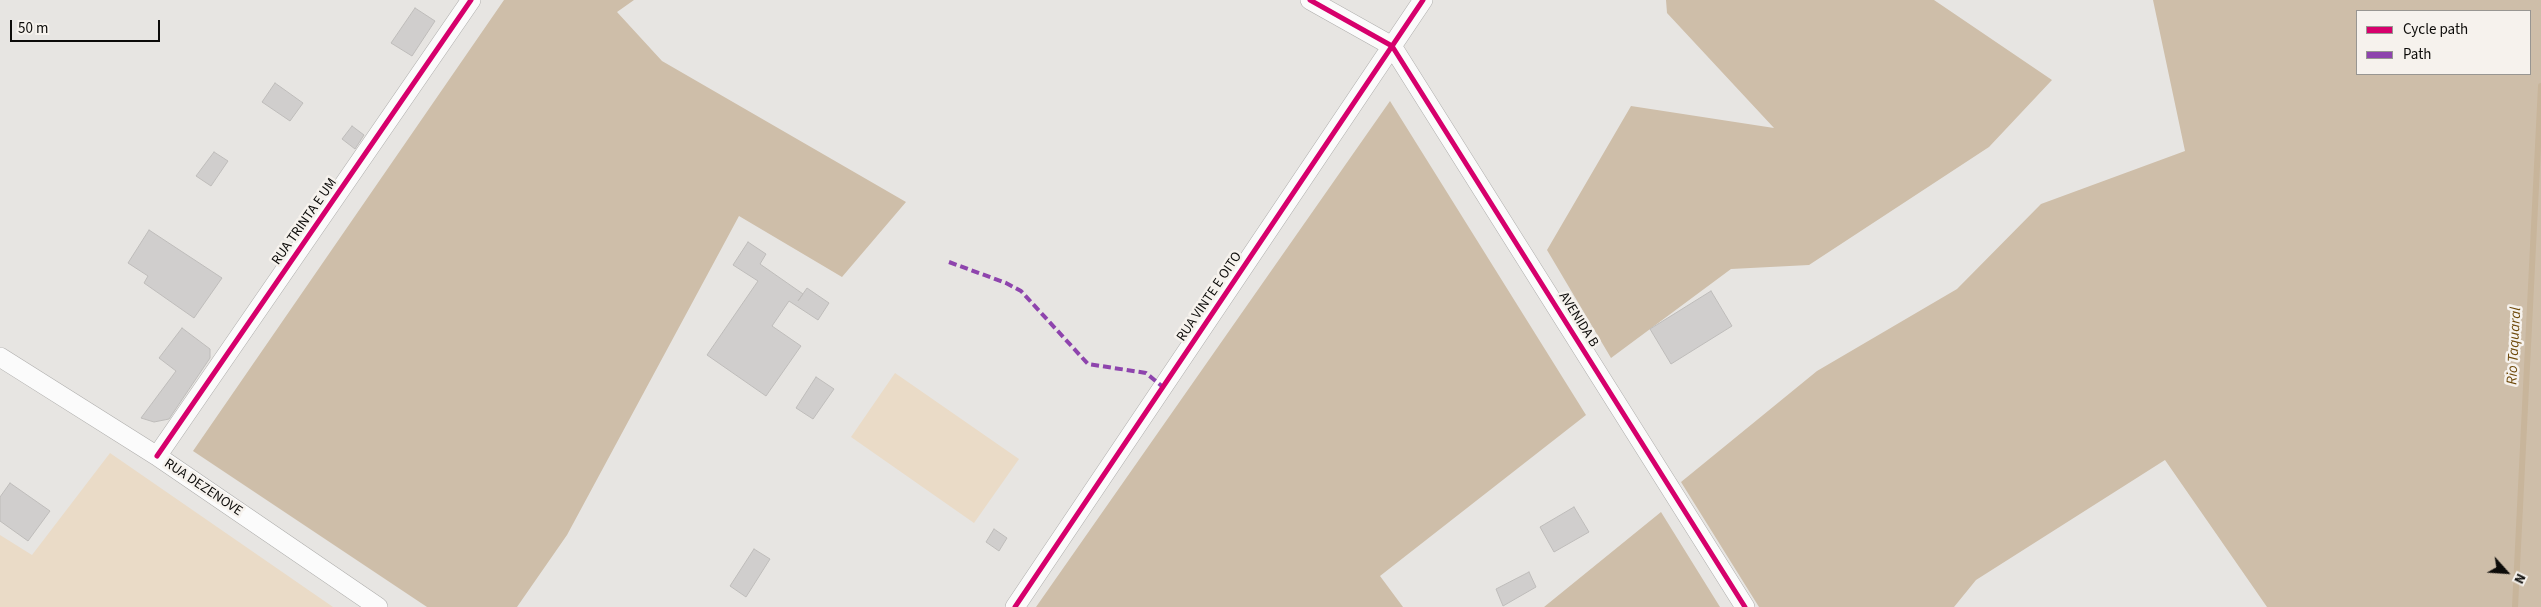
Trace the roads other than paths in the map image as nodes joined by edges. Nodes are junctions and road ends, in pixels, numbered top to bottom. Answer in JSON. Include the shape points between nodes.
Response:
{"nodes":[{"id":1,"x":471,"y":0,"type":"edge"},
{"id":2,"x":1310,"y":0,"type":"edge"},
{"id":3,"x":1423,"y":0,"type":"edge"},
{"id":4,"x":1392,"y":46,"type":"junction"},
{"id":5,"x":0,"y":357,"type":"edge"},
{"id":6,"x":158,"y":456,"type":"junction"},
{"id":7,"x":378,"y":607,"type":"edge"},
{"id":8,"x":1015,"y":607,"type":"edge"},
{"id":9,"x":1745,"y":607,"type":"edge"}],
"edges":[{"from":1,"to":6,"type":"street","name":"RUA TRINTA E UM"},
{"from":2,"to":4,"type":"street"},
{"from":3,"to":4,"type":"street","name":"RUA VINTE E OITO"},
{"from":4,"to":8,"type":"street","name":"RUA VINTE E OITO"},
{"from":4,"to":9,"type":"street","name":"AVENIDA B"},
{"from":5,"to":6,"type":"street","name":"RUA DEZENOVE"},
{"from":6,"to":7,"type":"street","name":"RUA DEZENOVE"}]}
